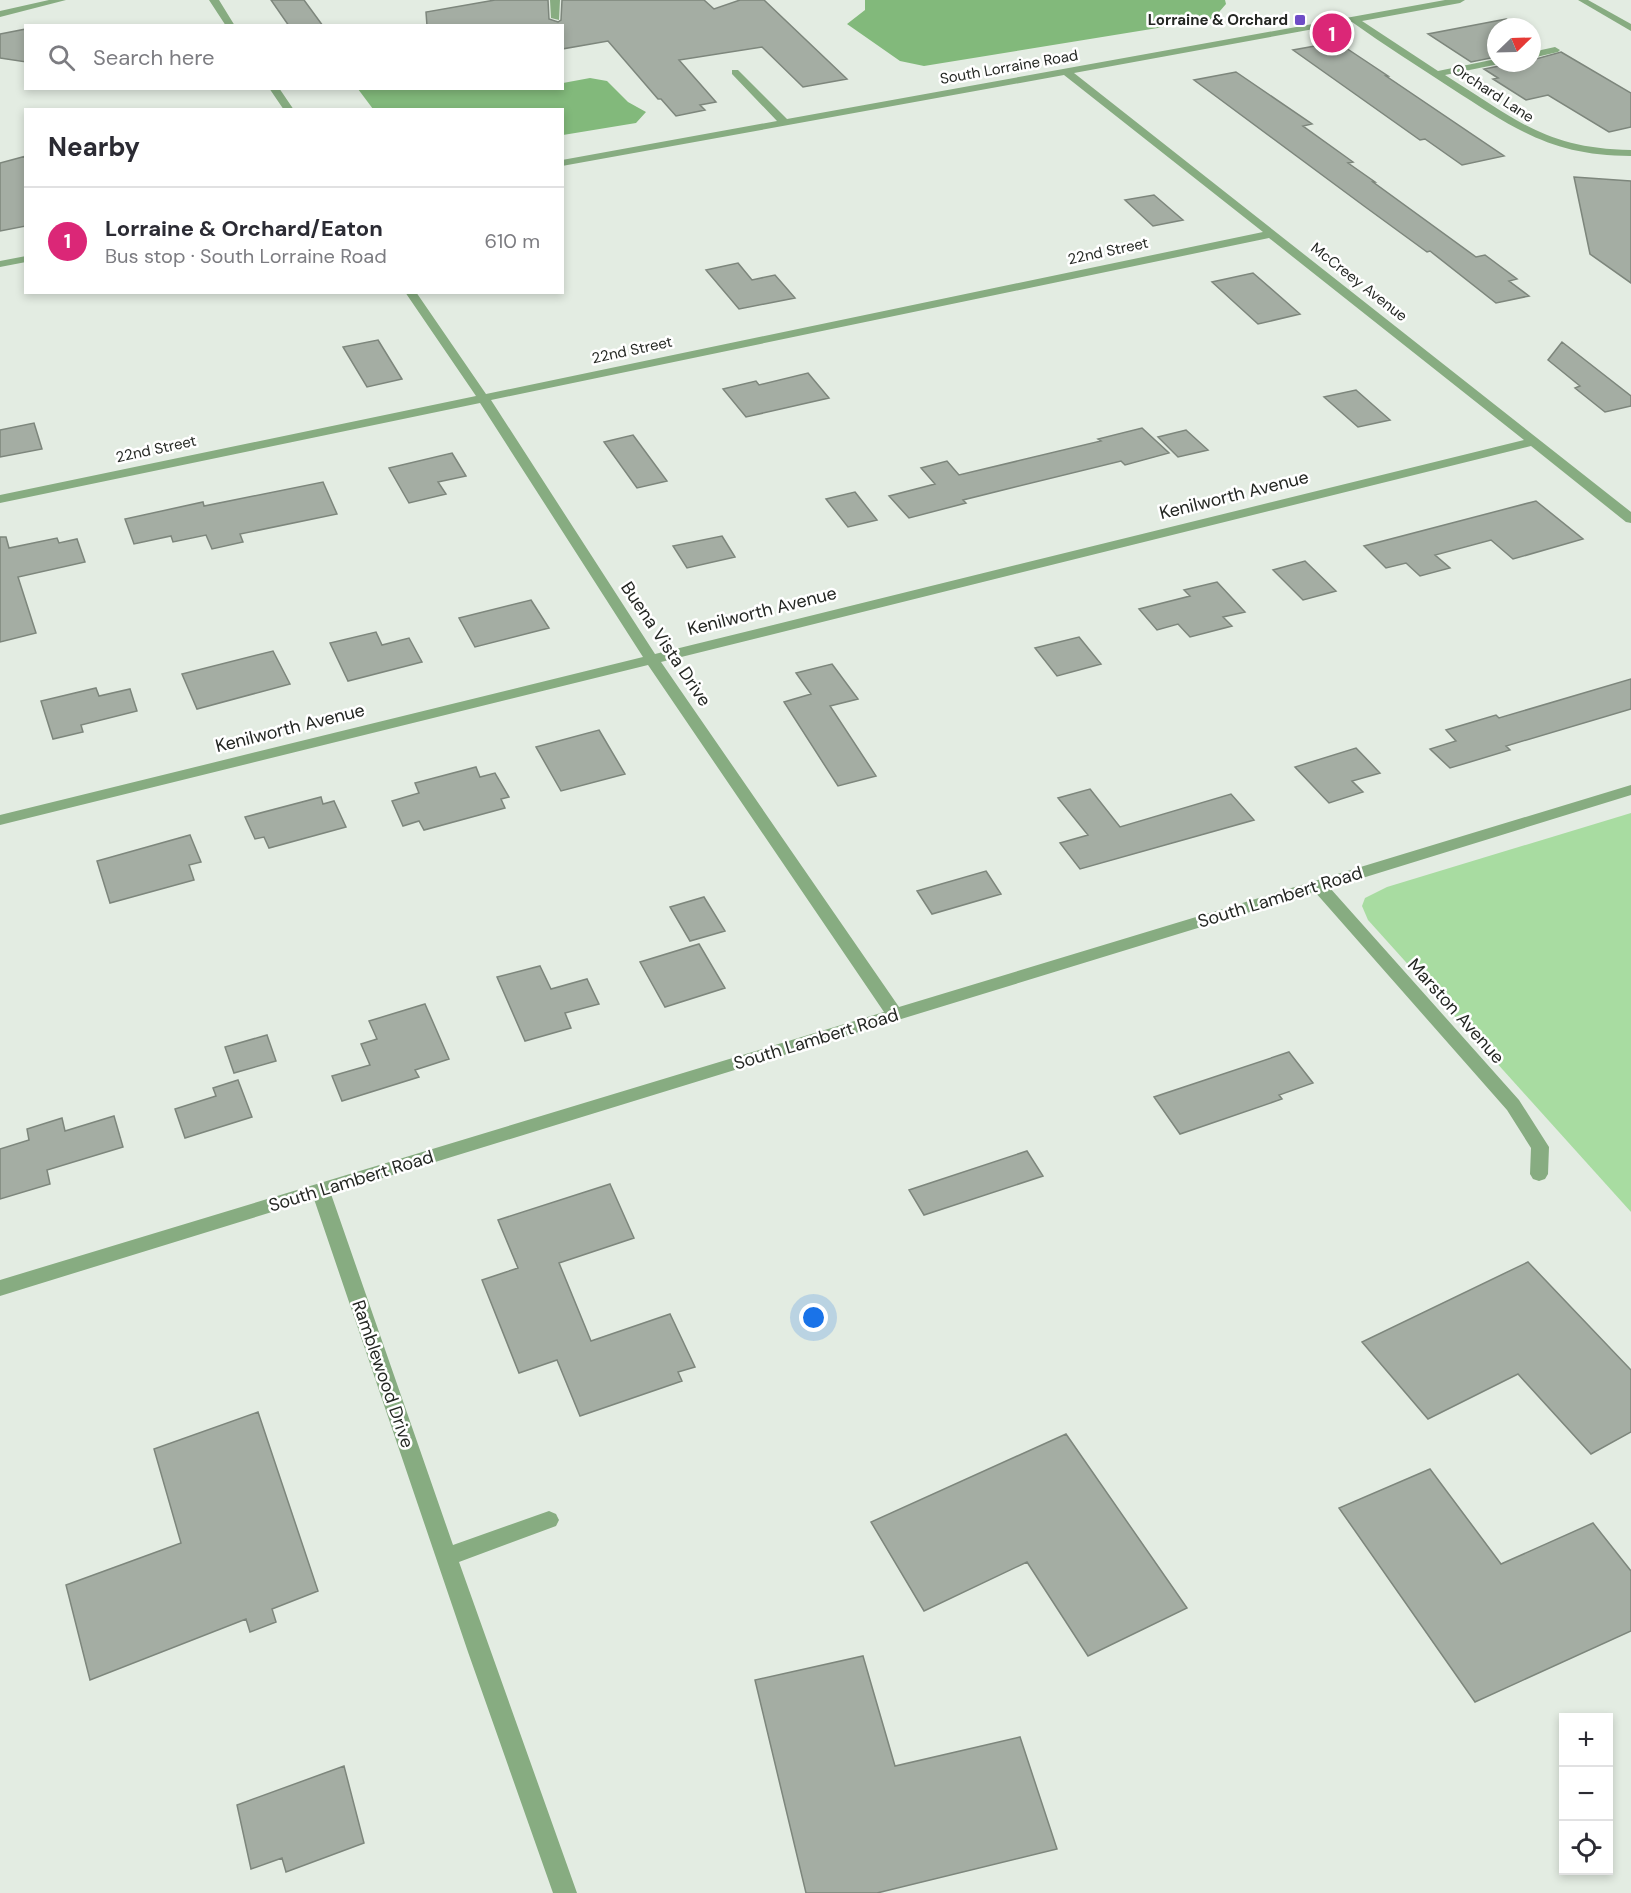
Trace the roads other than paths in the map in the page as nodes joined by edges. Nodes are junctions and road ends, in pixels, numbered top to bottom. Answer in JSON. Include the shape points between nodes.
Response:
{"nodes":[{"id":1,"x":61,"y":0,"type":"edge"},
{"id":2,"x":214,"y":0,"type":"edge"},
{"id":3,"x":555,"y":0,"type":"edge"},
{"id":4,"x":1393,"y":0,"type":"edge"},
{"id":5,"x":1460,"y":0,"type":"edge"},
{"id":6,"x":1582,"y":0,"type":"edge"},
{"id":7,"x":1407,"y":9,"type":"junction"},
{"id":8,"x":0,"y":14,"type":"edge"},
{"id":9,"x":556,"y":18,"type":"dead end"},
{"id":10,"x":1353,"y":19,"type":"junction"},
{"id":11,"x":230,"y":24,"type":"edge"},
{"id":12,"x":1631,"y":28,"type":"edge"},
{"id":13,"x":1555,"y":50,"type":"dead end"},
{"id":14,"x":1541,"y":53,"type":"edge"},
{"id":15,"x":1487,"y":64,"type":"edge"},
{"id":16,"x":735,"y":72,"type":"dead end"},
{"id":17,"x":1067,"y":72,"type":"junction"},
{"id":18,"x":1436,"y":74,"type":"junction"},
{"id":19,"x":275,"y":90,"type":"edge"},
{"id":20,"x":288,"y":108,"type":"edge"},
{"id":21,"x":785,"y":123,"type":"junction"},
{"id":22,"x":1631,"y":154,"type":"edge"},
{"id":23,"x":564,"y":163,"type":"edge"},
{"id":24,"x":1271,"y":234,"type":"junction"},
{"id":25,"x":24,"y":259,"type":"edge"},
{"id":26,"x":0,"y":264,"type":"edge"},
{"id":27,"x":411,"y":294,"type":"edge"},
{"id":28,"x":483,"y":398,"type":"junction"},
{"id":29,"x":1533,"y":441,"type":"junction"},
{"id":30,"x":0,"y":499,"type":"edge"},
{"id":31,"x":1631,"y":519,"type":"edge"},
{"id":32,"x":651,"y":658,"type":"junction"},
{"id":33,"x":1631,"y":790,"type":"edge"},
{"id":34,"x":0,"y":820,"type":"edge"},
{"id":35,"x":1319,"y":886,"type":"junction"},
{"id":36,"x":895,"y":1015,"type":"junction"},
{"id":37,"x":1539,"y":1174,"type":"dead end"},
{"id":38,"x":320,"y":1190,"type":"junction"},
{"id":39,"x":0,"y":1288,"type":"edge"},
{"id":40,"x":549,"y":1520,"type":"dead end"},
{"id":41,"x":446,"y":1557,"type":"junction"},
{"id":42,"x":565,"y":1893,"type":"edge"}],
"edges":[{"from":1,"to":8,"type":"street"},
{"from":2,"to":11,"type":"street"},
{"from":3,"to":9,"type":"street"},
{"from":4,"to":7,"type":"street"},
{"from":5,"to":7,"type":"street","name":"South Lorraine Road"},
{"from":6,"to":12,"type":"lane"},
{"from":7,"to":10,"type":"street","name":"South Lorraine Road"},
{"from":10,"to":17,"type":"street","name":"South Lorraine Road"},
{"from":10,"to":18,"type":"street","name":"Orchard Lane"},
{"from":13,"to":14,"type":"street"},
{"from":15,"to":18,"type":"street"},
{"from":16,"to":21,"type":"street"},
{"from":17,"to":21,"type":"street","name":"South Lorraine Road"},
{"from":17,"to":24,"type":"street","name":"McCreey Avenue"},
{"from":18,"to":22,"type":"street","name":"Orchard Lane","via":[[1531,135],[1585,151]]},
{"from":19,"to":20,"type":"street"},
{"from":21,"to":23,"type":"street","name":"South Lorraine Road"},
{"from":24,"to":28,"type":"street","name":"22nd Street"},
{"from":24,"to":29,"type":"street","name":"McCreey Avenue"},
{"from":25,"to":26,"type":"street"},
{"from":27,"to":28,"type":"street","name":"Buena Vista Drive"},
{"from":28,"to":30,"type":"street","name":"22nd Street"},
{"from":28,"to":32,"type":"street","name":"Buena Vista Drive"},
{"from":29,"to":31,"type":"street","name":"McCreey Avenue"},
{"from":29,"to":32,"type":"street","name":"Kenilworth Avenue"},
{"from":32,"to":34,"type":"street","name":"Kenilworth Avenue"},
{"from":32,"to":36,"type":"street","name":"Buena Vista Drive"},
{"from":33,"to":35,"type":"street","name":"South Lambert Road"},
{"from":35,"to":36,"type":"street","name":"South Lambert Road"},
{"from":35,"to":37,"type":"street","name":"Marston Avenue","via":[[1513,1105],[1540,1147]]},
{"from":36,"to":38,"type":"street","name":"South Lambert Road"},
{"from":38,"to":39,"type":"street","name":"South Lambert Road"},
{"from":38,"to":41,"type":"street","name":"Ramblewood Drive"},
{"from":40,"to":41,"type":"street"},
{"from":41,"to":42,"type":"street","name":"Ramblewood Drive"}]}
